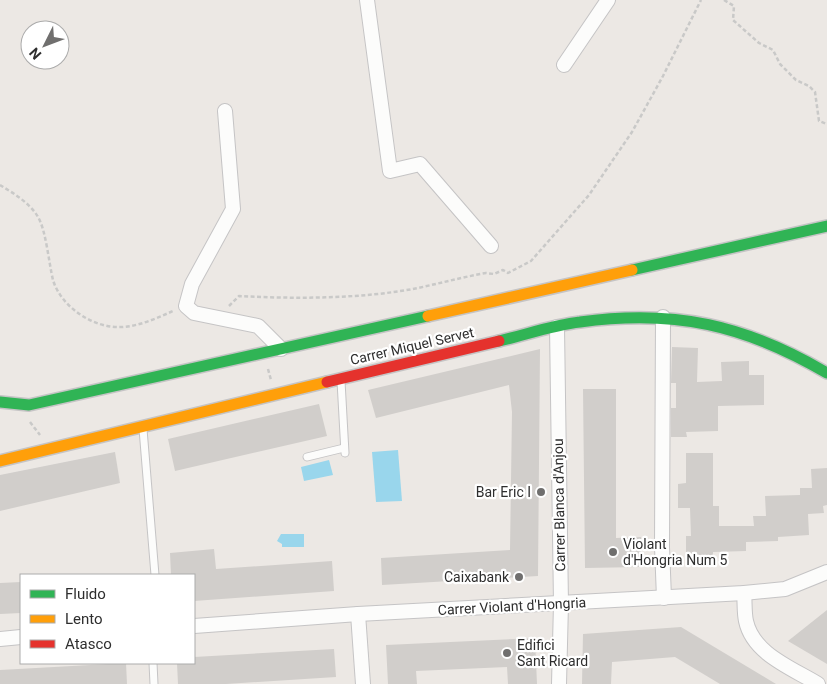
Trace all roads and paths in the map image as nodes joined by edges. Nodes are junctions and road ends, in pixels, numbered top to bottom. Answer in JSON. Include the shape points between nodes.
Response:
{"nodes":[{"id":1,"x":367,"y":0,"type":"edge"},
{"id":2,"x":608,"y":0,"type":"edge"},
{"id":3,"x":701,"y":0,"type":"edge"},
{"id":4,"x":724,"y":0,"type":"edge"},
{"id":5,"x":564,"y":65,"type":"dead end"},
{"id":6,"x":225,"y":111,"type":"dead end"},
{"id":7,"x":827,"y":124,"type":"edge"},
{"id":8,"x":0,"y":185,"type":"edge"},
{"id":9,"x":827,"y":226,"type":"edge"},
{"id":10,"x":491,"y":246,"type":"dead end"},
{"id":11,"x":186,"y":306,"type":"junction"},
{"id":12,"x":663,"y":317,"type":"junction"},
{"id":13,"x":218,"y":318,"type":"junction"},
{"id":14,"x":557,"y":327,"type":"junction"},
{"id":15,"x":281,"y":349,"type":"junction"},
{"id":16,"x":263,"y":353,"type":"junction"},
{"id":17,"x":827,"y":373,"type":"edge"},
{"id":18,"x":340,"y":378,"type":"junction"},
{"id":19,"x":276,"y":394,"type":"junction"},
{"id":20,"x":0,"y":402,"type":"edge"},
{"id":21,"x":24,"y":421,"type":"dead end"},
{"id":22,"x":143,"y":426,"type":"junction"},
{"id":23,"x":48,"y":450,"type":"junction"},
{"id":24,"x":308,"y":457,"type":"dead end"},
{"id":25,"x":0,"y":461,"type":"edge"},
{"id":26,"x":827,"y":572,"type":"edge"},
{"id":27,"x":155,"y":574,"type":"edge"},
{"id":28,"x":744,"y":593,"type":"junction"},
{"id":29,"x":664,"y":598,"type":"junction"},
{"id":30,"x":561,"y":604,"type":"junction"},
{"id":31,"x":358,"y":614,"type":"junction"},
{"id":32,"x":195,"y":626,"type":"edge"},
{"id":33,"x":20,"y":637,"type":"edge"},
{"id":34,"x":0,"y":639,"type":"edge"},
{"id":35,"x":153,"y":664,"type":"edge"},
{"id":36,"x":154,"y":684,"type":"edge"},
{"id":37,"x":363,"y":684,"type":"edge"},
{"id":38,"x":559,"y":684,"type":"edge"},
{"id":39,"x":818,"y":684,"type":"edge"}],
"edges":[{"from":1,"to":10,"type":"street","via":[[390,171],[420,164]]},
{"from":2,"to":5,"type":"street"},
{"from":3,"to":13,"type":"path","via":[[632,132],[589,196],[531,260],[508,272],[503,270],[417,288],[361,295],[239,296]]},
{"from":4,"to":7,"type":"path","via":[[734,6],[733,20],[759,43],[773,50],[780,64],[796,80],[810,86],[819,121]]},
{"from":6,"to":11,"type":"street","via":[[233,209],[192,284]]},
{"from":8,"to":11,"type":"path","via":[[21,198],[39,217],[54,282],[60,295],[76,312],[90,321],[120,327],[147,322]]},
{"from":9,"to":15,"type":"street"},
{"from":11,"to":13,"type":"street","via":[[194,314]]},
{"from":12,"to":14,"type":"street","name":"Carrer Miquel Servet","via":[[619,317]]},
{"from":12,"to":17,"type":"street","name":"Carrer Miquel Servet","via":[[713,323],[746,333],[772,342]]},
{"from":12,"to":29,"type":"street"},
{"from":13,"to":15,"type":"street","via":[[258,326]]},
{"from":14,"to":18,"type":"street","name":"Carrer Miquel Servet"},
{"from":14,"to":30,"type":"street","name":"Carrer Blanca d'Anjou"},
{"from":15,"to":16,"type":"street"},
{"from":16,"to":19,"type":"path"},
{"from":16,"to":20,"type":"street","via":[[29,405]]},
{"from":18,"to":19,"type":"street","name":"Carrer Miquel Servet"},
{"from":18,"to":24,"type":"lane","via":[[345,451]]},
{"from":19,"to":22,"type":"street","name":"Carrer Miquel Servet"},
{"from":21,"to":23,"type":"path","via":[[30,422]]},
{"from":22,"to":23,"type":"street","name":"Carrer Miquel Servet"},
{"from":22,"to":27,"type":"lane"},
{"from":23,"to":25,"type":"street","name":"Carrer Miquel Servet"},
{"from":26,"to":28,"type":"street","name":"Carrer Violant d'Hongria","via":[[784,588]]},
{"from":28,"to":29,"type":"street","name":"Carrer Violant d'Hongria"},
{"from":28,"to":39,"type":"street","via":[[746,621],[758,645]]},
{"from":29,"to":30,"type":"street","name":"Carrer Violant d'Hongria"},
{"from":30,"to":31,"type":"street","name":"Carrer Violant d'Hongria"},
{"from":30,"to":38,"type":"street","name":"Carrer Blanca d'Anjou"},
{"from":31,"to":32,"type":"street","name":"Carrer Violant d'Hongria"},
{"from":31,"to":37,"type":"street"},
{"from":33,"to":34,"type":"street"},
{"from":35,"to":36,"type":"lane"}]}
